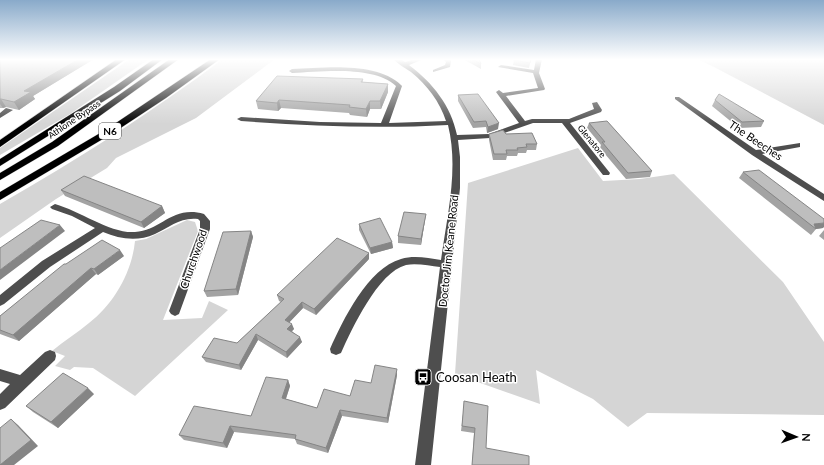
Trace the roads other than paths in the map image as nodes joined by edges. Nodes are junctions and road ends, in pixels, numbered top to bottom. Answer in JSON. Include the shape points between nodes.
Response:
{"nodes":[{"id":1,"x":91,"y":81,"type":"edge"},
{"id":2,"x":129,"y":81,"type":"edge"},
{"id":3,"x":144,"y":81,"type":"edge"},
{"id":4,"x":187,"y":81,"type":"edge"},
{"id":5,"x":395,"y":81,"type":"edge"},
{"id":6,"x":423,"y":81,"type":"edge"},
{"id":7,"x":539,"y":81,"type":"edge"},
{"id":8,"x":677,"y":98,"type":"dead end"},
{"id":9,"x":595,"y":103,"type":"dead end"},
{"id":10,"x":9,"y":110,"type":"edge"},
{"id":11,"x":0,"y":116,"type":"edge"},
{"id":12,"x":241,"y":118,"type":"dead end"},
{"id":13,"x":564,"y":121,"type":"junction"},
{"id":14,"x":451,"y":122,"type":"junction"},
{"id":15,"x":524,"y":125,"type":"junction"},
{"id":16,"x":384,"y":126,"type":"junction"},
{"id":17,"x":454,"y":138,"type":"junction"},
{"id":18,"x":0,"y":144,"type":"edge"},
{"id":19,"x":797,"y":145,"type":"dead end"},
{"id":20,"x":755,"y":154,"type":"junction"},
{"id":21,"x":0,"y":163,"type":"edge"},
{"id":22,"x":606,"y":173,"type":"dead end"},
{"id":23,"x":0,"y":177,"type":"edge"},
{"id":24,"x":0,"y":197,"type":"edge"},
{"id":25,"x":824,"y":198,"type":"edge"},
{"id":26,"x":55,"y":207,"type":"dead end"},
{"id":27,"x":102,"y":228,"type":"junction"},
{"id":28,"x":446,"y":264,"type":"junction"},
{"id":29,"x":0,"y":301,"type":"edge"},
{"id":30,"x":175,"y":311,"type":"dead end"},
{"id":31,"x":336,"y":349,"type":"dead end"},
{"id":32,"x":50,"y":356,"type":"dead end"},
{"id":33,"x":0,"y":375,"type":"edge"},
{"id":34,"x":21,"y":383,"type":"junction"},
{"id":35,"x":0,"y":403,"type":"edge"},
{"id":36,"x":423,"y":465,"type":"edge"}],
"edges":[{"from":1,"to":18,"type":"highway"},
{"from":2,"to":21,"type":"highway","name":"Athlone Bypass"},
{"from":3,"to":23,"type":"highway","name":"Athlone Bypass","number":"N6","via":[[55,144]]},
{"from":4,"to":24,"type":"highway","number":"N6"},
{"from":5,"to":16,"type":"street","via":[[399,86]]},
{"from":6,"to":14,"type":"street","name":"Doctor Jim Keane Road","via":[[444,106]]},
{"from":7,"to":15,"type":"street","via":[[542,89],[500,93]]},
{"from":8,"to":20,"type":"street","name":"The Beeches"},
{"from":9,"to":13,"type":"street","name":"Glenatore","via":[[598,110]]},
{"from":10,"to":11,"type":"street"},
{"from":12,"to":16,"type":"street"},
{"from":13,"to":15,"type":"street","name":"Glenatore","via":[[535,121]]},
{"from":13,"to":22,"type":"street","name":"Glenatore"},
{"from":14,"to":16,"type":"street"},
{"from":14,"to":17,"type":"street","name":"Doctor Jim Keane Road"},
{"from":15,"to":17,"type":"street","name":"Glenatore","via":[[486,136]]},
{"from":17,"to":28,"type":"street","name":"Doctor Jim Keane Road","via":[[455,181]]},
{"from":19,"to":20,"type":"street"},
{"from":20,"to":25,"type":"street","name":"The Beeches"},
{"from":26,"to":27,"type":"street","name":"Churchwood","via":[[73,212]]},
{"from":27,"to":29,"type":"street","via":[[46,264]]},
{"from":27,"to":30,"type":"street","name":"Churchwood","via":[[118,234],[139,235],[147,234],[179,216],[201,216],[205,229]]},
{"from":28,"to":31,"type":"street","via":[[407,262],[390,269],[359,306]]},
{"from":28,"to":36,"type":"street","name":"Doctor Jim Keane Road"},
{"from":32,"to":34,"type":"street"},
{"from":33,"to":34,"type":"street"},
{"from":34,"to":35,"type":"street"}]}
